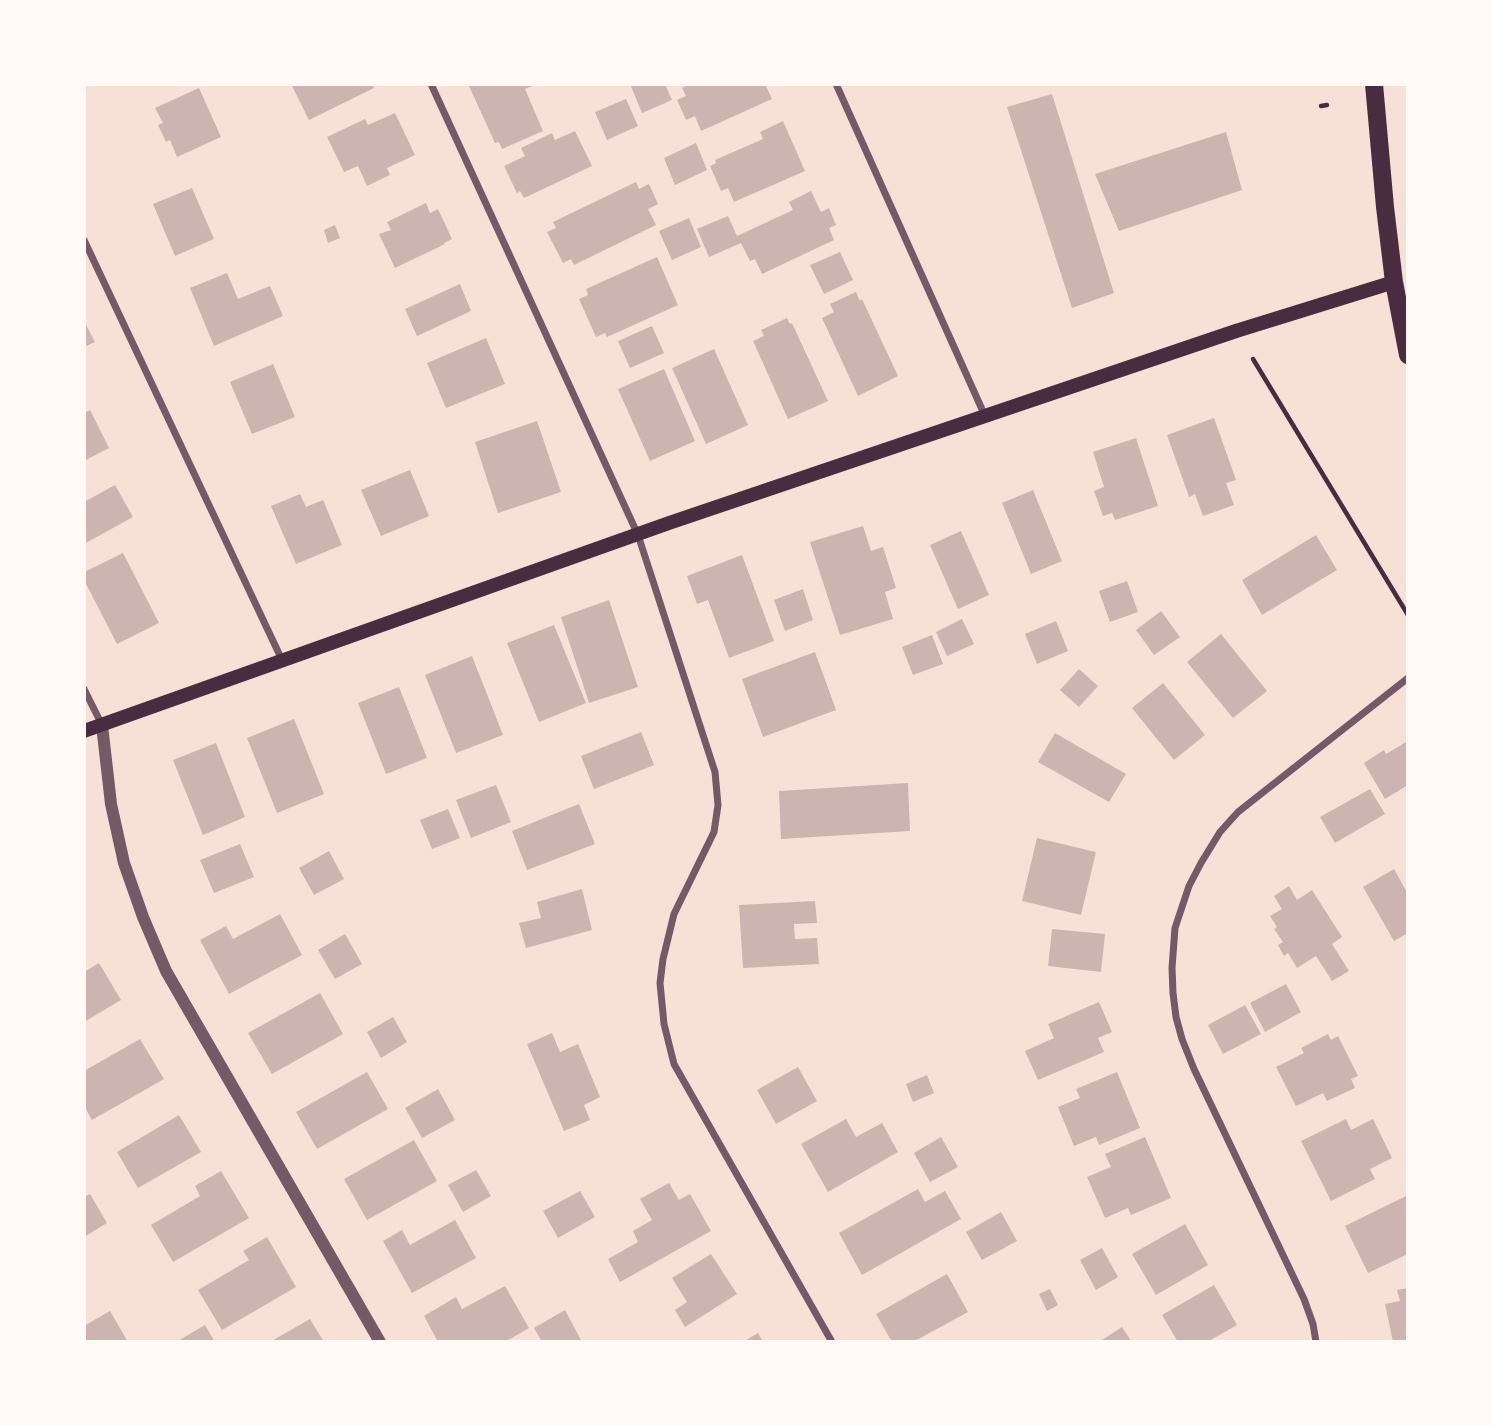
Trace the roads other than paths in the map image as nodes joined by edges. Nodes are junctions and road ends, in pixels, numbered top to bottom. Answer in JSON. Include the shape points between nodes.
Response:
{"nodes":[{"id":1,"x":430,"y":84,"type":"edge"},
{"id":2,"x":836,"y":84,"type":"edge"},
{"id":3,"x":1367,"y":84,"type":"edge"},
{"id":4,"x":1374,"y":84,"type":"edge"},
{"id":5,"x":1377,"y":128,"type":"junction"},
{"id":6,"x":84,"y":240,"type":"edge"},
{"id":7,"x":1394,"y":282,"type":"junction"},
{"id":8,"x":1408,"y":355,"type":"edge"},
{"id":9,"x":985,"y":417,"type":"junction"},
{"id":10,"x":638,"y":535,"type":"junction"},
{"id":11,"x":282,"y":661,"type":"junction"},
{"id":12,"x":1408,"y":678,"type":"edge"},
{"id":13,"x":84,"y":689,"type":"edge"},
{"id":14,"x":102,"y":725,"type":"junction"},
{"id":15,"x":84,"y":731,"type":"edge"},
{"id":16,"x":380,"y":1342,"type":"edge"},
{"id":17,"x":832,"y":1342,"type":"edge"},
{"id":18,"x":1316,"y":1342,"type":"edge"}],
"edges":[{"from":1,"to":10,"type":"street"},
{"from":2,"to":9,"type":"street"},
{"from":3,"to":5,"type":"street"},
{"from":4,"to":5,"type":"main road"},
{"from":5,"to":7,"type":"main road"},
{"from":6,"to":11,"type":"street"},
{"from":7,"to":8,"type":"main road"},
{"from":7,"to":9,"type":"main road"},
{"from":9,"to":10,"type":"main road"},
{"from":10,"to":11,"type":"main road"},
{"from":10,"to":17,"type":"street","via":[[718,791],[714,832],[674,914],[663,959],[664,1024],[674,1064]]},
{"from":11,"to":14,"type":"main road"},
{"from":12,"to":18,"type":"street","via":[[1238,812],[1220,832],[1189,886],[1172,949],[1172,993],[1182,1039],[1304,1299]]},
{"from":13,"to":14,"type":"street"},
{"from":14,"to":15,"type":"main road"},
{"from":14,"to":16,"type":"street","via":[[111,804],[124,863],[166,971]]}]}
